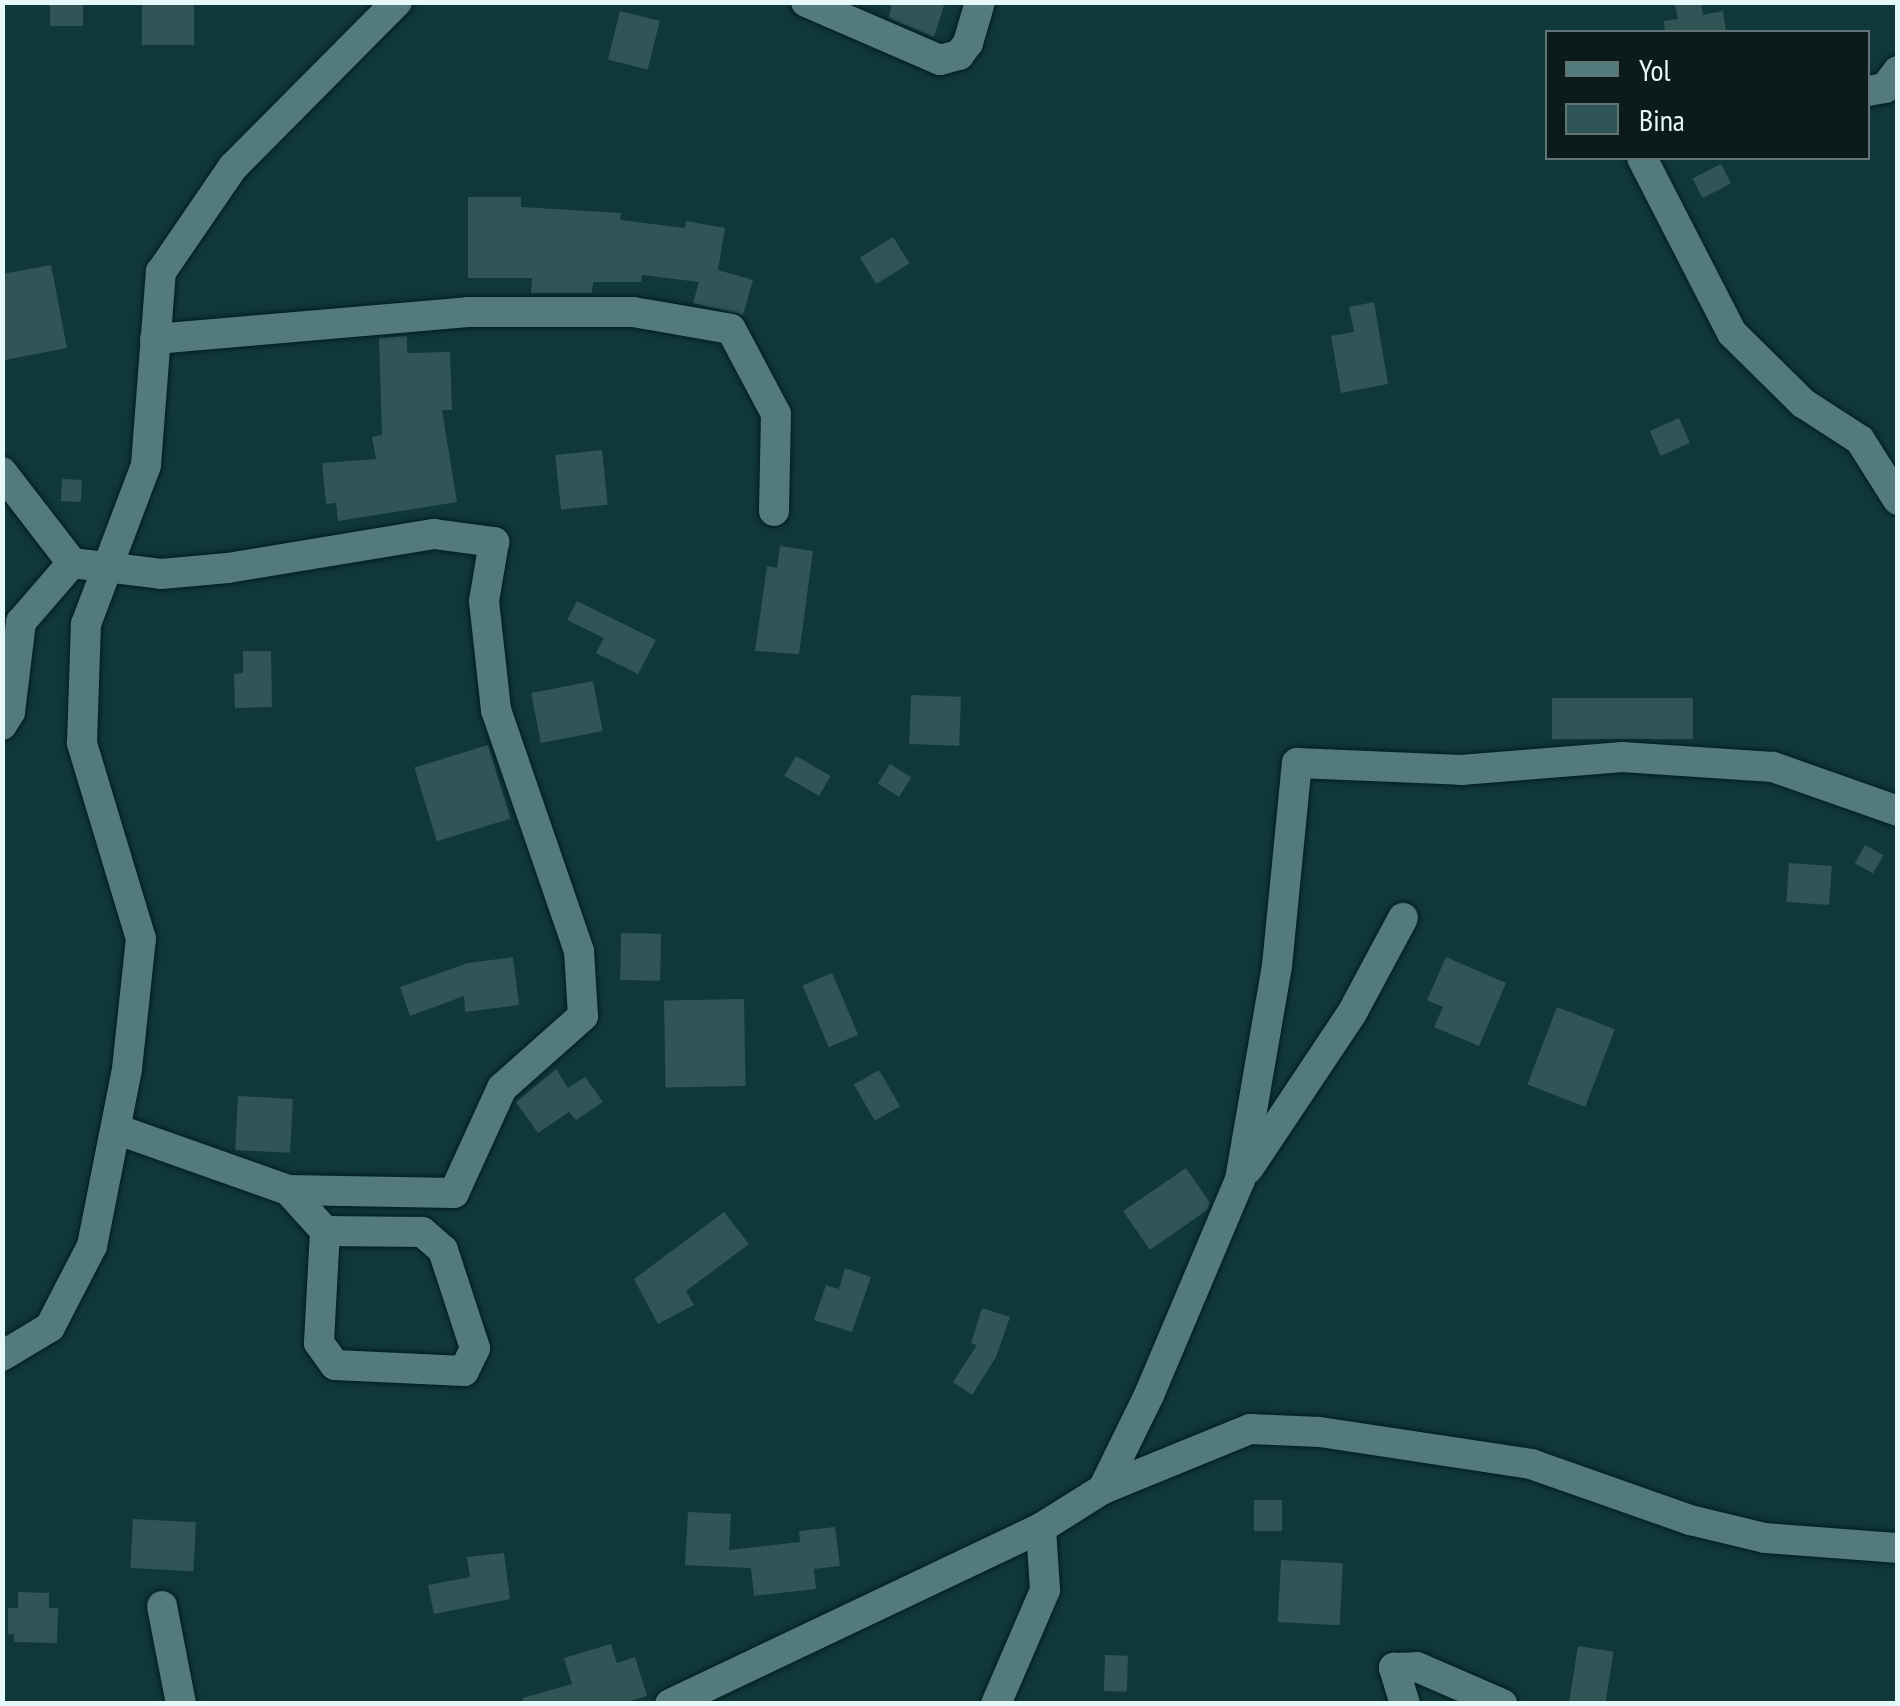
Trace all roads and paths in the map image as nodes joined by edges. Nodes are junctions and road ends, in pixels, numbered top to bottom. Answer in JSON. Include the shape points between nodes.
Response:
{"nodes":[{"id":1,"x":397,"y":2,"type":"edge"},
{"id":2,"x":806,"y":2,"type":"edge"},
{"id":3,"x":980,"y":2,"type":"edge"},
{"id":4,"x":1898,"y":71,"type":"edge"},
{"id":5,"x":1870,"y":91,"type":"edge"},
{"id":6,"x":1643,"y":160,"type":"edge"},
{"id":7,"x":156,"y":339,"type":"junction"},
{"id":8,"x":2,"y":472,"type":"edge"},
{"id":9,"x":1898,"y":500,"type":"edge"},
{"id":10,"x":774,"y":511,"type":"dead end"},
{"id":11,"x":72,"y":563,"type":"junction"},
{"id":12,"x":108,"y":566,"type":"junction"},
{"id":13,"x":2,"y":725,"type":"edge"},
{"id":14,"x":1898,"y":811,"type":"edge"},
{"id":15,"x":1403,"y":918,"type":"dead end"},
{"id":16,"x":116,"y":1129,"type":"junction"},
{"id":17,"x":1240,"y":1180,"type":"junction"},
{"id":18,"x":288,"y":1190,"type":"junction"},
{"id":19,"x":325,"y":1230,"type":"junction"},
{"id":20,"x":2,"y":1356,"type":"edge"},
{"id":21,"x":1103,"y":1489,"type":"junction"},
{"id":22,"x":1041,"y":1528,"type":"junction"},
{"id":23,"x":1898,"y":1548,"type":"edge"},
{"id":24,"x":162,"y":1606,"type":"dead end"},
{"id":25,"x":181,"y":1704,"type":"edge"},
{"id":26,"x":670,"y":1704,"type":"edge"},
{"id":27,"x":996,"y":1704,"type":"edge"},
{"id":28,"x":1405,"y":1704,"type":"edge"},
{"id":29,"x":1502,"y":1704,"type":"edge"}],
"edges":[{"from":1,"to":7,"type":"street","via":[[233,167],[161,272]]},
{"from":2,"to":3,"type":"street","via":[[940,60],[958,55],[968,43]]},
{"from":4,"to":5,"type":"street","via":[[1885,88]]},
{"from":6,"to":9,"type":"street","via":[[1732,333],[1803,403],[1860,440]]},
{"from":7,"to":10,"type":"street","via":[[468,312],[633,312],[731,329],[776,414]]},
{"from":7,"to":12,"type":"street","via":[[146,465]]},
{"from":8,"to":11,"type":"street"},
{"from":11,"to":12,"type":"street"},
{"from":11,"to":13,"type":"street","via":[[22,622],[10,712]]},
{"from":12,"to":16,"type":"street","via":[[86,624],[82,744],[140,939]]},
{"from":12,"to":18,"type":"street","via":[[162,574],[228,568],[434,534],[494,542],[484,601],[496,710],[579,950],[583,1016],[502,1088],[454,1193]]},
{"from":14,"to":17,"type":"street","via":[[1773,767],[1622,757],[1461,770],[1297,763],[1277,966]]},
{"from":15,"to":17,"type":"street","via":[[1352,1014]]},
{"from":16,"to":18,"type":"street"},
{"from":16,"to":20,"type":"street","via":[[92,1246],[50,1327]]},
{"from":17,"to":21,"type":"street"},
{"from":18,"to":19,"type":"street"},
{"from":19,"to":19,"type":"street","via":[[319,1343],[335,1365],[464,1371],[475,1348],[442,1250],[422,1232]]},
{"from":21,"to":22,"type":"street"},
{"from":21,"to":23,"type":"street","via":[[1250,1429],[1320,1432],[1530,1464],[1690,1520],[1765,1538]]},
{"from":22,"to":26,"type":"street"},
{"from":22,"to":27,"type":"street","via":[[1045,1590]]},
{"from":24,"to":25,"type":"street"},
{"from":28,"to":29,"type":"street","via":[[1394,1668],[1429,1671]]}]}
